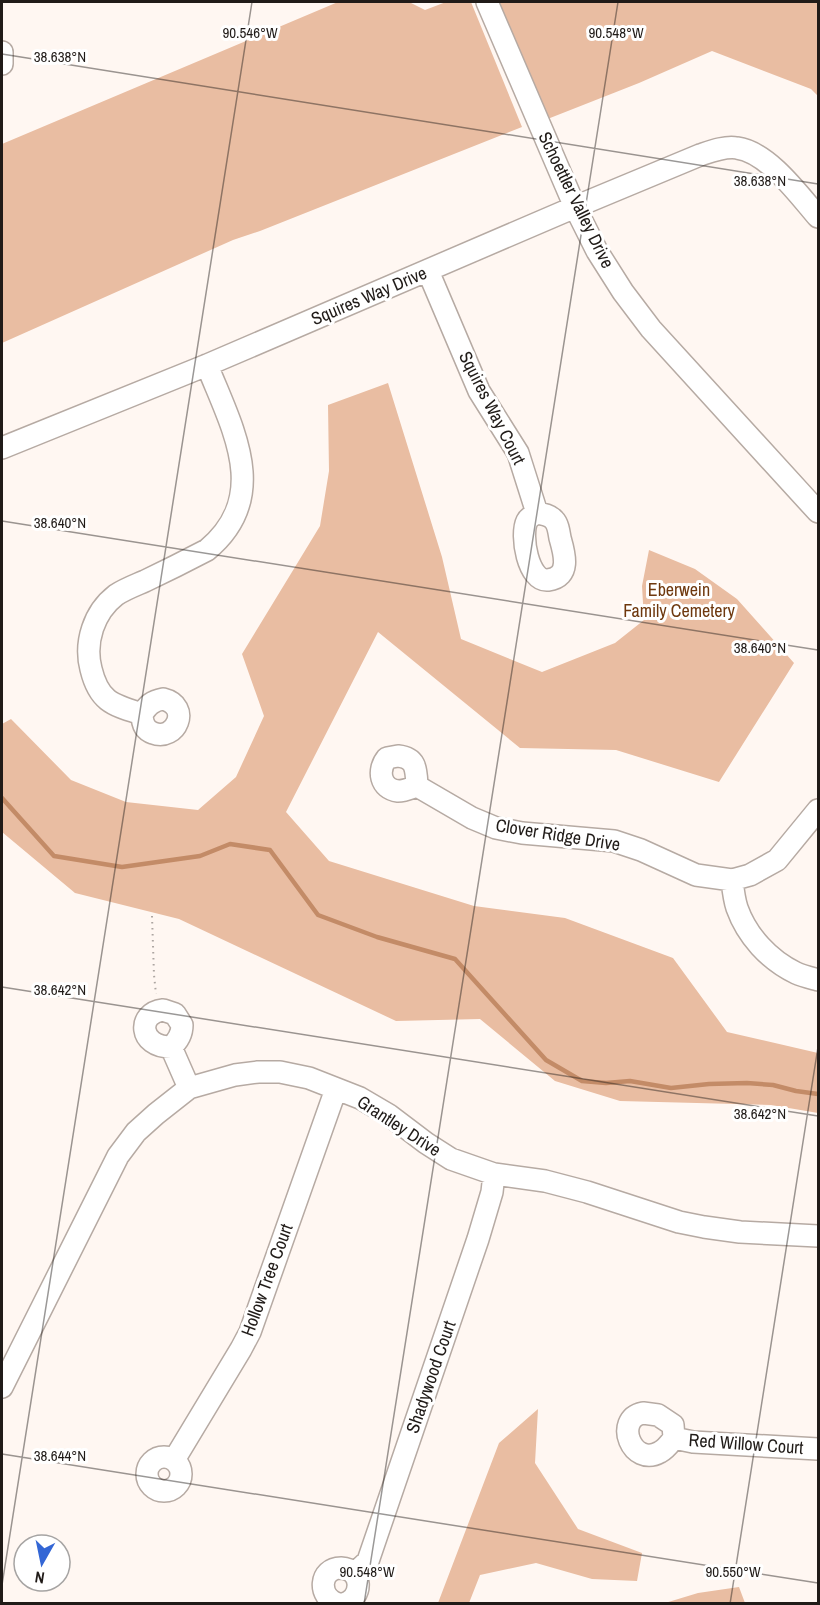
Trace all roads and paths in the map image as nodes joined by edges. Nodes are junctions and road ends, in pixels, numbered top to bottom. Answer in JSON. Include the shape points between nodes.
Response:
{"nodes":[{"id":1,"x":487,"y":2,"type":"edge"},
{"id":2,"x":2,"y":52,"type":"edge"},
{"id":3,"x":2,"y":64,"type":"edge"},
{"id":4,"x":575,"y":207,"type":"junction"},
{"id":5,"x":819,"y":217,"type":"edge"},
{"id":6,"x":428,"y":271,"type":"junction"},
{"id":7,"x":207,"y":365,"type":"junction"},
{"id":8,"x":2,"y":448,"type":"edge"},
{"id":9,"x":819,"y":512,"type":"edge"},
{"id":10,"x":537,"y":513,"type":"dead end"},
{"id":11,"x":142,"y":714,"type":"dead end"},
{"id":12,"x":417,"y":786,"type":"dead end"},
{"id":13,"x":819,"y":810,"type":"edge"},
{"id":14,"x":732,"y":880,"type":"junction"},
{"id":15,"x":152,"y":916,"type":"dead end"},
{"id":16,"x":819,"y":980,"type":"edge"},
{"id":17,"x":157,"y":997,"type":"dead end"},
{"id":18,"x":171,"y":1047,"type":"dead end"},
{"id":19,"x":189,"y":1088,"type":"junction"},
{"id":20,"x":336,"y":1089,"type":"junction"},
{"id":21,"x":494,"y":1174,"type":"junction"},
{"id":22,"x":819,"y":1236,"type":"edge"},
{"id":23,"x":2,"y":1387,"type":"edge"},
{"id":24,"x":674,"y":1438,"type":"dead end"},
{"id":25,"x":819,"y":1449,"type":"edge"},
{"id":26,"x":174,"y":1460,"type":"dead end"},
{"id":27,"x":354,"y":1574,"type":"junction"},
{"id":28,"x":338,"y":1604,"type":"edge"},
{"id":29,"x":343,"y":1604,"type":"edge"}],
"edges":[{"from":1,"to":4,"type":"street","name":"Schoettler Valley Drive"},
{"from":2,"to":3,"type":"street"},
{"from":4,"to":5,"type":"street","name":"Squires Way Drive","via":[[700,154],[737,148],[756,154],[771,165]]},
{"from":4,"to":6,"type":"street","name":"Squires Way Drive"},
{"from":4,"to":9,"type":"street","name":"Schoettler Valley Drive","via":[[597,251],[651,329]]},
{"from":6,"to":7,"type":"street","name":"Squires Way Drive"},
{"from":6,"to":10,"type":"street","name":"Squires Way Court","via":[[479,392],[518,453]]},
{"from":7,"to":8,"type":"street","name":"Squires Way Drive"},
{"from":7,"to":11,"type":"street","via":[[238,446],[243,486],[236,513],[219,540],[207,550],[117,595],[95,620],[90,634],[90,667],[103,697]]},
{"from":12,"to":14,"type":"street","name":"Clover Ridge Drive","via":[[496,828],[614,841],[696,875]]},
{"from":13,"to":14,"type":"street","name":"Clover Ridge Drive","via":[[777,860]]},
{"from":14,"to":16,"type":"street","via":[[736,906],[746,929],[760,946],[781,965]]},
{"from":15,"to":17,"type":"path"},
{"from":18,"to":19,"type":"street"},
{"from":19,"to":20,"type":"street","name":"Grantley Drive","via":[[235,1075],[280,1072]]},
{"from":19,"to":23,"type":"street","name":"Grantley Drive","via":[[136,1132],[118,1156]]},
{"from":20,"to":21,"type":"street","name":"Grantley Drive","via":[[389,1115],[451,1160]]},
{"from":20,"to":26,"type":"street","name":"Hollow Tree Court","via":[[250,1332]]},
{"from":21,"to":22,"type":"street","name":"Grantley Drive","via":[[545,1181],[704,1227]]},
{"from":21,"to":27,"type":"street","name":"Shadywood Court","via":[[478,1239],[368,1561]]},
{"from":24,"to":25,"type":"street","name":"Red Willow Court"},
{"from":27,"to":28,"type":"street","via":[[338,1568],[324,1578],[325,1595]]},
{"from":27,"to":29,"type":"street","name":"Shadywood Court","via":[[358,1590]]}]}
